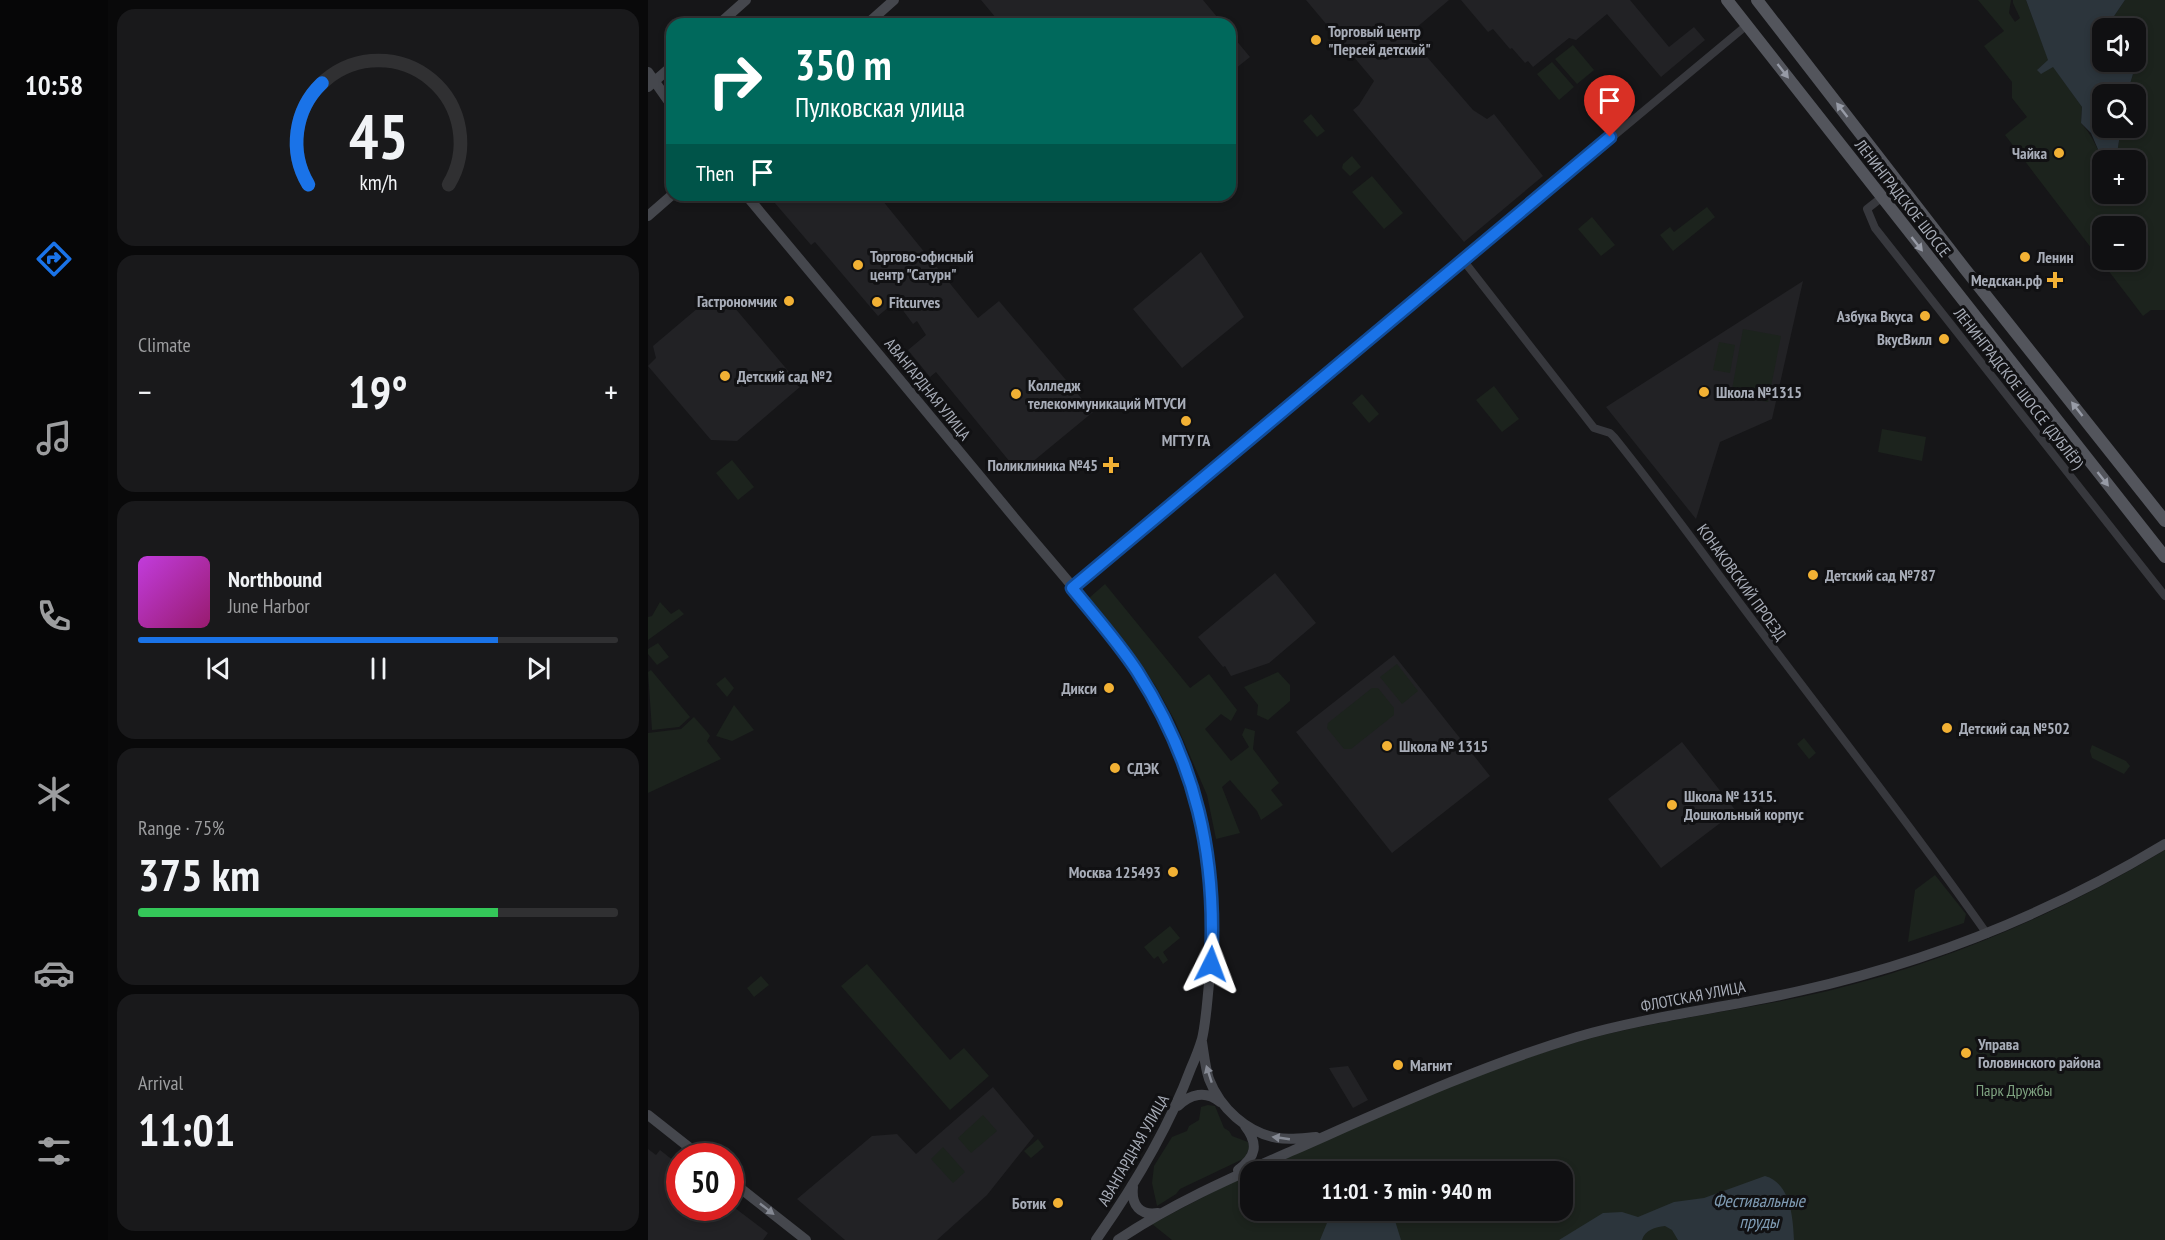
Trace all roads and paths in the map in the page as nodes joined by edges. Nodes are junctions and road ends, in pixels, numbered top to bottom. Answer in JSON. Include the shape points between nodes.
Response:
{"nodes":[{"id":1,"x":746,"y":0,"type":"edge"},
{"id":2,"x":894,"y":0,"type":"edge"},
{"id":3,"x":1727,"y":0,"type":"edge"},
{"id":4,"x":1757,"y":0,"type":"edge"},
{"id":5,"x":726,"y":18,"type":"edge"},
{"id":6,"x":874,"y":18,"type":"edge"},
{"id":7,"x":1747,"y":25,"type":"junction"},
{"id":8,"x":666,"y":70,"type":"edge"},
{"id":9,"x":650,"y":80,"type":"edge"},
{"id":10,"x":666,"y":99,"type":"edge"},
{"id":11,"x":1881,"y":198,"type":"junction"},
{"id":12,"x":666,"y":200,"type":"edge"},
{"id":13,"x":751,"y":201,"type":"edge"},
{"id":14,"x":648,"y":216,"type":"edge"},
{"id":15,"x":1463,"y":260,"type":"junction"},
{"id":16,"x":2165,"y":521,"type":"edge"},
{"id":17,"x":2165,"y":557,"type":"edge"},
{"id":18,"x":1072,"y":588,"type":"junction"},
{"id":19,"x":2165,"y":596,"type":"edge"},
{"id":20,"x":2165,"y":844,"type":"edge"},
{"id":21,"x":1988,"y":934,"type":"junction"},
{"id":22,"x":1202,"y":1038,"type":"junction"},
{"id":23,"x":1178,"y":1106,"type":"junction"},
{"id":24,"x":1226,"y":1107,"type":"junction"},
{"id":25,"x":648,"y":1115,"type":"edge"},
{"id":26,"x":1243,"y":1124,"type":"junction"},
{"id":27,"x":1323,"y":1136,"type":"junction"},
{"id":28,"x":684,"y":1143,"type":"edge"},
{"id":29,"x":1226,"y":1179,"type":"junction"},
{"id":30,"x":1133,"y":1185,"type":"junction"},
{"id":31,"x":744,"y":1191,"type":"edge"},
{"id":32,"x":1161,"y":1213,"type":"junction"},
{"id":33,"x":806,"y":1240,"type":"edge"},
{"id":34,"x":1096,"y":1240,"type":"edge"},
{"id":35,"x":1118,"y":1240,"type":"edge"}],
"edges":[{"from":1,"to":5,"type":"street"},
{"from":2,"to":6,"type":"street"},
{"from":3,"to":7,"type":"main road","name":"ЛЕНИНГРАДСКОЕ ШОССЕ"},
{"from":16,"to":4,"type":"main road","name":"ЛЕНИНГРАДСКОЕ ШОССЕ","one_way":true},
{"from":7,"to":11,"type":"main road","name":"ЛЕНИНГРАДСКОЕ ШОССЕ","one_way":true},
{"from":7,"to":15,"type":"street"},
{"from":8,"to":9,"type":"street"},
{"from":9,"to":10,"type":"street"},
{"from":11,"to":17,"type":"main road","name":"ЛЕНИНГРАДСКОЕ ШОССЕ","one_way":true},
{"from":11,"to":19,"type":"street","name":"ЛЕНИНГРАДСКОЕ ШОССЕ (ДУБЛЁР)","via":[[1867,209],[1875,228]]},
{"from":12,"to":14,"type":"street"},
{"from":13,"to":18,"type":"street","name":"АВАНГАРДНАЯ УЛИЦА"},
{"from":15,"to":18,"type":"street"},
{"from":15,"to":21,"type":"street","name":"КОНАКОВСКИЙ ПРОЕЗД","via":[[1594,428],[1614,437],[1676,516]]},
{"from":18,"to":22,"type":"street","name":"АВАНГАРДНАЯ УЛИЦА","via":[[1151,693],[1194,794],[1207,850],[1213,928]]},
{"from":20,"to":21,"type":"street","name":"ФЛОТСКАЯ УЛИЦА","via":[[2070,897]]},
{"from":21,"to":27,"type":"street","name":"ФЛОТСКАЯ УЛИЦА","via":[[1881,970],[1800,991],[1577,1038],[1432,1090]]},
{"from":22,"to":23,"type":"street","name":"АВАНГАРДНАЯ УЛИЦА"},
{"from":24,"to":22,"type":"street","name":"АВАНГАРДНАЯ УЛИЦА","one_way":true,"via":[[1209,1079]]},
{"from":23,"to":24,"type":"street","via":[[1184,1099],[1199,1094]]},
{"from":23,"to":30,"type":"street","name":"АВАНГАРДНАЯ УЛИЦА"},
{"from":24,"to":26,"type":"street","name":"АВАНГАРДНАЯ УЛИЦА"},
{"from":25,"to":28,"type":"street"},
{"from":27,"to":26,"type":"street","name":"АВАНГАРДНАЯ УЛИЦА","one_way":true,"via":[[1277,1138]]},
{"from":26,"to":29,"type":"street","name":"ФЛОТСКАЯ УЛИЦА","via":[[1254,1141],[1253,1157]]},
{"from":27,"to":29,"type":"street","name":"ФЛОТСКАЯ УЛИЦА"},
{"from":29,"to":32,"type":"street","name":"ФЛОТСКАЯ УЛИЦА"},
{"from":30,"to":32,"type":"street","via":[[1136,1207],[1147,1214]]},
{"from":30,"to":34,"type":"street","name":"АВАНГАРДНАЯ УЛИЦА"},
{"from":31,"to":33,"type":"street","one_way":true},
{"from":32,"to":35,"type":"street","name":"ФЛОТСКАЯ УЛИЦА"}]}
